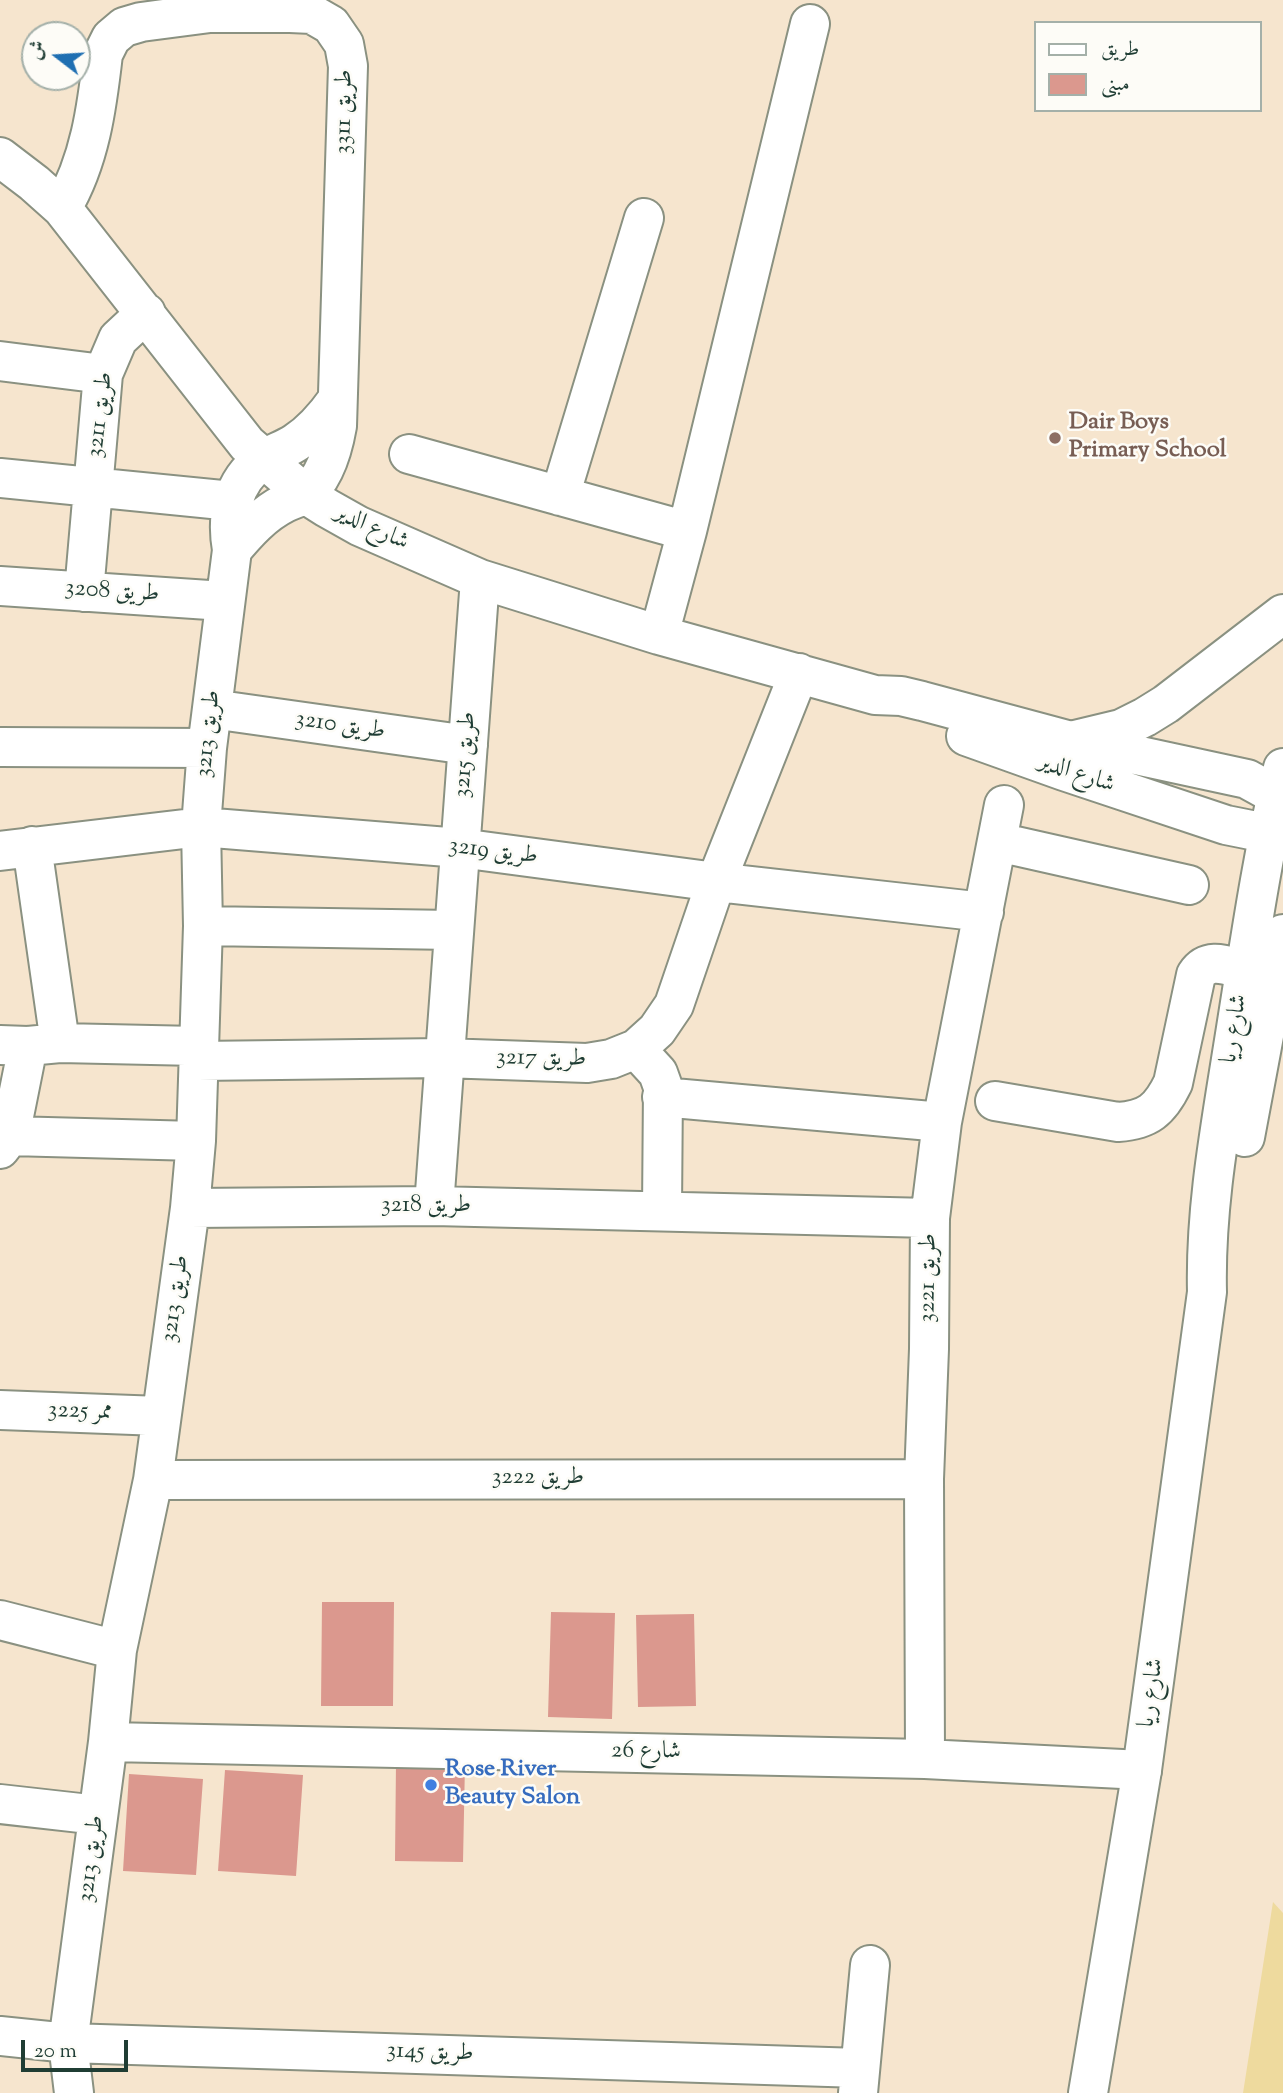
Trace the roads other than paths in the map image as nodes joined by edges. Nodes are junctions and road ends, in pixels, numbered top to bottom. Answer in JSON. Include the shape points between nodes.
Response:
{"nodes":[{"id":1,"x":211,"y":7,"type":"edge"},
{"id":2,"x":810,"y":23,"type":"dead end"},
{"id":3,"x":0,"y":157,"type":"edge"},
{"id":4,"x":62,"y":208,"type":"junction"},
{"id":5,"x":644,"y":218,"type":"dead end"},
{"id":6,"x":146,"y":313,"type":"junction"},
{"id":7,"x":0,"y":361,"type":"edge"},
{"id":8,"x":103,"y":374,"type":"junction"},
{"id":9,"x":337,"y":400,"type":"junction"},
{"id":10,"x":410,"y":454,"type":"dead end"},
{"id":11,"x":263,"y":460,"type":"junction"},
{"id":12,"x":0,"y":478,"type":"edge"},
{"id":13,"x":94,"y":489,"type":"junction"},
{"id":14,"x":305,"y":494,"type":"junction"},
{"id":15,"x":560,"y":496,"type":"junction"},
{"id":16,"x":232,"y":501,"type":"junction"},
{"id":17,"x":687,"y":531,"type":"junction"},
{"id":18,"x":232,"y":550,"type":"junction"},
{"id":19,"x":480,"y":579,"type":"junction"},
{"id":20,"x":0,"y":586,"type":"edge"},
{"id":21,"x":84,"y":592,"type":"junction"},
{"id":22,"x":224,"y":601,"type":"junction"},
{"id":23,"x":1283,"y":614,"type":"edge"},
{"id":24,"x":659,"y":635,"type":"junction"},
{"id":25,"x":799,"y":673,"type":"junction"},
{"id":26,"x":875,"y":695,"type":"junction"},
{"id":27,"x":212,"y":709,"type":"junction"},
{"id":28,"x":1071,"y":741,"type":"junction"},
{"id":29,"x":468,"y":745,"type":"junction"},
{"id":30,"x":0,"y":747,"type":"edge"},
{"id":31,"x":207,"y":748,"type":"junction"},
{"id":32,"x":1004,"y":805,"type":"dead end"},
{"id":33,"x":1279,"y":805,"type":"edge"},
{"id":34,"x":201,"y":827,"type":"junction"},
{"id":35,"x":998,"y":842,"type":"junction"},
{"id":36,"x":460,"y":848,"type":"junction"},
{"id":37,"x":16,"y":849,"type":"edge"},
{"id":38,"x":716,"y":882,"type":"junction"},
{"id":39,"x":1189,"y":885,"type":"dead end"},
{"id":40,"x":984,"y":912,"type":"junction"},
{"id":41,"x":203,"y":926,"type":"junction"},
{"id":42,"x":453,"y":930,"type":"junction"},
{"id":43,"x":1283,"y":933,"type":"edge"},
{"id":44,"x":1245,"y":970,"type":"junction"},
{"id":45,"x":1274,"y":1034,"type":"edge"},
{"id":46,"x":29,"y":1045,"type":"edge"},
{"id":47,"x":636,"y":1049,"type":"junction"},
{"id":48,"x":198,"y":1053,"type":"junction"},
{"id":49,"x":443,"y":1058,"type":"junction"},
{"id":50,"x":662,"y":1097,"type":"junction"},
{"id":51,"x":995,"y":1101,"type":"dead end"},
{"id":52,"x":942,"y":1122,"type":"junction"},
{"id":53,"x":196,"y":1141,"type":"junction"},
{"id":54,"x":5,"y":1142,"type":"edge"},
{"id":55,"x":434,"y":1206,"type":"junction"},
{"id":56,"x":190,"y":1208,"type":"junction"},
{"id":57,"x":662,"y":1212,"type":"junction"},
{"id":58,"x":930,"y":1218,"type":"junction"},
{"id":59,"x":1207,"y":1292,"type":"junction"},
{"id":60,"x":0,"y":1410,"type":"edge"},
{"id":61,"x":160,"y":1416,"type":"junction"},
{"id":62,"x":924,"y":1479,"type":"junction"},
{"id":63,"x":153,"y":1480,"type":"junction"},
{"id":64,"x":0,"y":1620,"type":"edge"},
{"id":65,"x":117,"y":1650,"type":"junction"},
{"id":66,"x":108,"y":1742,"type":"junction"},
{"id":67,"x":925,"y":1759,"type":"junction"},
{"id":68,"x":1142,"y":1770,"type":"junction"},
{"id":69,"x":0,"y":1804,"type":"edge"},
{"id":70,"x":99,"y":1815,"type":"junction"},
{"id":71,"x":870,"y":1965,"type":"dead end"},
{"id":72,"x":0,"y":2036,"type":"edge"},
{"id":73,"x":68,"y":2043,"type":"junction"},
{"id":74,"x":859,"y":2081,"type":"edge"},
{"id":75,"x":74,"y":2093,"type":"edge"},
{"id":76,"x":1088,"y":2093,"type":"edge"}],
"edges":[{"from":1,"to":4,"type":"street","name":"طريق 3311","via":[[124,27],[111,38],[103,54],[85,162]]},
{"from":1,"to":9,"type":"street","name":"طريق 3311","via":[[312,14],[331,25],[344,44],[348,66]]},
{"from":2,"to":17,"type":"street"},
{"from":3,"to":4,"type":"street","name":"شارع الدير"},
{"from":4,"to":6,"type":"street","name":"شارع الدير"},
{"from":5,"to":15,"type":"street"},
{"from":6,"to":8,"type":"street","name":"طريق 3211","via":[[118,340]]},
{"from":6,"to":11,"type":"street","name":"شارع الدير"},
{"from":7,"to":8,"type":"street"},
{"from":8,"to":13,"type":"street","name":"طريق 3211"},
{"from":9,"to":11,"type":"street","via":[[297,442]]},
{"from":9,"to":14,"type":"street","name":"طريق 3311","via":[[332,451]]},
{"from":10,"to":15,"type":"street"},
{"from":11,"to":14,"type":"street","name":"شارع الدير"},
{"from":11,"to":16,"type":"street","name":"طريق 3213","via":[[249,471]]},
{"from":12,"to":13,"type":"street","name":"طريق 3211"},
{"from":13,"to":16,"type":"street","name":"طريق 3211"},
{"from":13,"to":21,"type":"street","name":"طريق 3211"},
{"from":14,"to":18,"type":"street","via":[[264,516]]},
{"from":14,"to":19,"type":"street","name":"شارع الدير","via":[[359,526]]},
{"from":15,"to":17,"type":"street"},
{"from":16,"to":18,"type":"street","name":"طريق 3213"},
{"from":17,"to":24,"type":"street"},
{"from":18,"to":22,"type":"street","name":"طريق 3213"},
{"from":19,"to":24,"type":"street","name":"شارع الدير"},
{"from":19,"to":29,"type":"street","name":"طريق 3215"},
{"from":20,"to":21,"type":"street","name":"طريق 3208"},
{"from":21,"to":22,"type":"street","name":"طريق 3208"},
{"from":22,"to":27,"type":"street","name":"طريق 3213"},
{"from":23,"to":28,"type":"street","via":[[1166,704],[1121,729]]},
{"from":24,"to":25,"type":"street","name":"شارع الدير"},
{"from":25,"to":26,"type":"street","name":"شارع الدير"},
{"from":25,"to":38,"type":"street","name":"طريق 3217"},
{"from":26,"to":28,"type":"street","name":"شارع الدير","via":[[901,696]]},
{"from":26,"to":33,"type":"street","name":"شارع الدير","via":[[916,717],[1226,825],[1256,831]]},
{"from":27,"to":29,"type":"street","name":"طريق 3210"},
{"from":27,"to":31,"type":"street","name":"طريق 3213"},
{"from":28,"to":33,"type":"street","name":"شارع الدير","via":[[1247,779],[1267,790]]},
{"from":29,"to":36,"type":"street","name":"طريق 3215"},
{"from":30,"to":31,"type":"street"},
{"from":31,"to":34,"type":"street","name":"طريق 3213"},
{"from":32,"to":35,"type":"street","name":"طريق 3221"},
{"from":33,"to":44,"type":"street","name":"شارع ريا"},
{"from":34,"to":36,"type":"street","name":"طريق 3219"},
{"from":34,"to":37,"type":"street","name":"طريق 3219"},
{"from":34,"to":41,"type":"street","name":"طريق 3213"},
{"from":35,"to":39,"type":"street"},
{"from":35,"to":40,"type":"street","name":"طريق 3221"},
{"from":36,"to":38,"type":"street","name":"طريق 3219"},
{"from":36,"to":42,"type":"street","name":"طريق 3215"},
{"from":37,"to":46,"type":"street"},
{"from":38,"to":40,"type":"street","name":"طريق 3219"},
{"from":38,"to":47,"type":"street","name":"طريق 3217","via":[[674,1005]]},
{"from":40,"to":52,"type":"street","name":"طريق 3221"},
{"from":41,"to":42,"type":"street"},
{"from":41,"to":48,"type":"street","name":"طريق 3213"},
{"from":42,"to":49,"type":"street","name":"طريق 3215"},
{"from":43,"to":45,"type":"street","name":"شارع ريا"},
{"from":44,"to":51,"type":"street","via":[[1212,963],[1196,975],[1173,1083],[1152,1113],[1136,1121],[1118,1122]]},
{"from":44,"to":59,"type":"street","name":"شارع ريا","via":[[1212,1183]]},
{"from":45,"to":59,"type":"street","name":"شارع ريا","via":[[1227,1229]]},
{"from":46,"to":48,"type":"street","name":"طريق 3217"},
{"from":46,"to":54,"type":"street"},
{"from":47,"to":49,"type":"street","name":"طريق 3217","via":[[587,1063]]},
{"from":47,"to":50,"type":"street","via":[[658,1073]]},
{"from":48,"to":49,"type":"street","name":"طريق 3217"},
{"from":48,"to":53,"type":"street","name":"طريق 3213"},
{"from":49,"to":55,"type":"street","name":"طريق 3215"},
{"from":50,"to":52,"type":"street"},
{"from":50,"to":57,"type":"street"},
{"from":52,"to":58,"type":"street","name":"طريق 3221"},
{"from":53,"to":54,"type":"street"},
{"from":53,"to":56,"type":"street","name":"طريق 3213"},
{"from":55,"to":56,"type":"street","name":"طريق 3218"},
{"from":55,"to":57,"type":"street","name":"طريق 3218"},
{"from":56,"to":61,"type":"street","name":"طريق 3213"},
{"from":57,"to":58,"type":"street","name":"طريق 3218"},
{"from":58,"to":62,"type":"street","name":"طريق 3221"},
{"from":59,"to":68,"type":"street","name":"شارع ريا"},
{"from":60,"to":61,"type":"street","name":"ممر 3225"},
{"from":61,"to":63,"type":"street","name":"طريق 3213"},
{"from":62,"to":63,"type":"street","name":"طريق 3222"},
{"from":62,"to":67,"type":"street","name":"طريق 3221"},
{"from":63,"to":65,"type":"street","name":"طريق 3213"},
{"from":64,"to":65,"type":"street"},
{"from":65,"to":66,"type":"street","name":"طريق 3213"},
{"from":66,"to":67,"type":"street","name":"شارع 26"},
{"from":66,"to":70,"type":"street","name":"طريق 3213"},
{"from":67,"to":68,"type":"street","name":"شارع 26"},
{"from":68,"to":76,"type":"street","name":"شارع ريا"},
{"from":69,"to":70,"type":"street"},
{"from":70,"to":73,"type":"street","name":"طريق 3213"},
{"from":71,"to":74,"type":"street","name":"طريق 3145"},
{"from":72,"to":73,"type":"street","name":"طريق 3145"},
{"from":73,"to":74,"type":"street","name":"طريق 3145"},
{"from":73,"to":75,"type":"street","name":"طريق 3213"}]}
